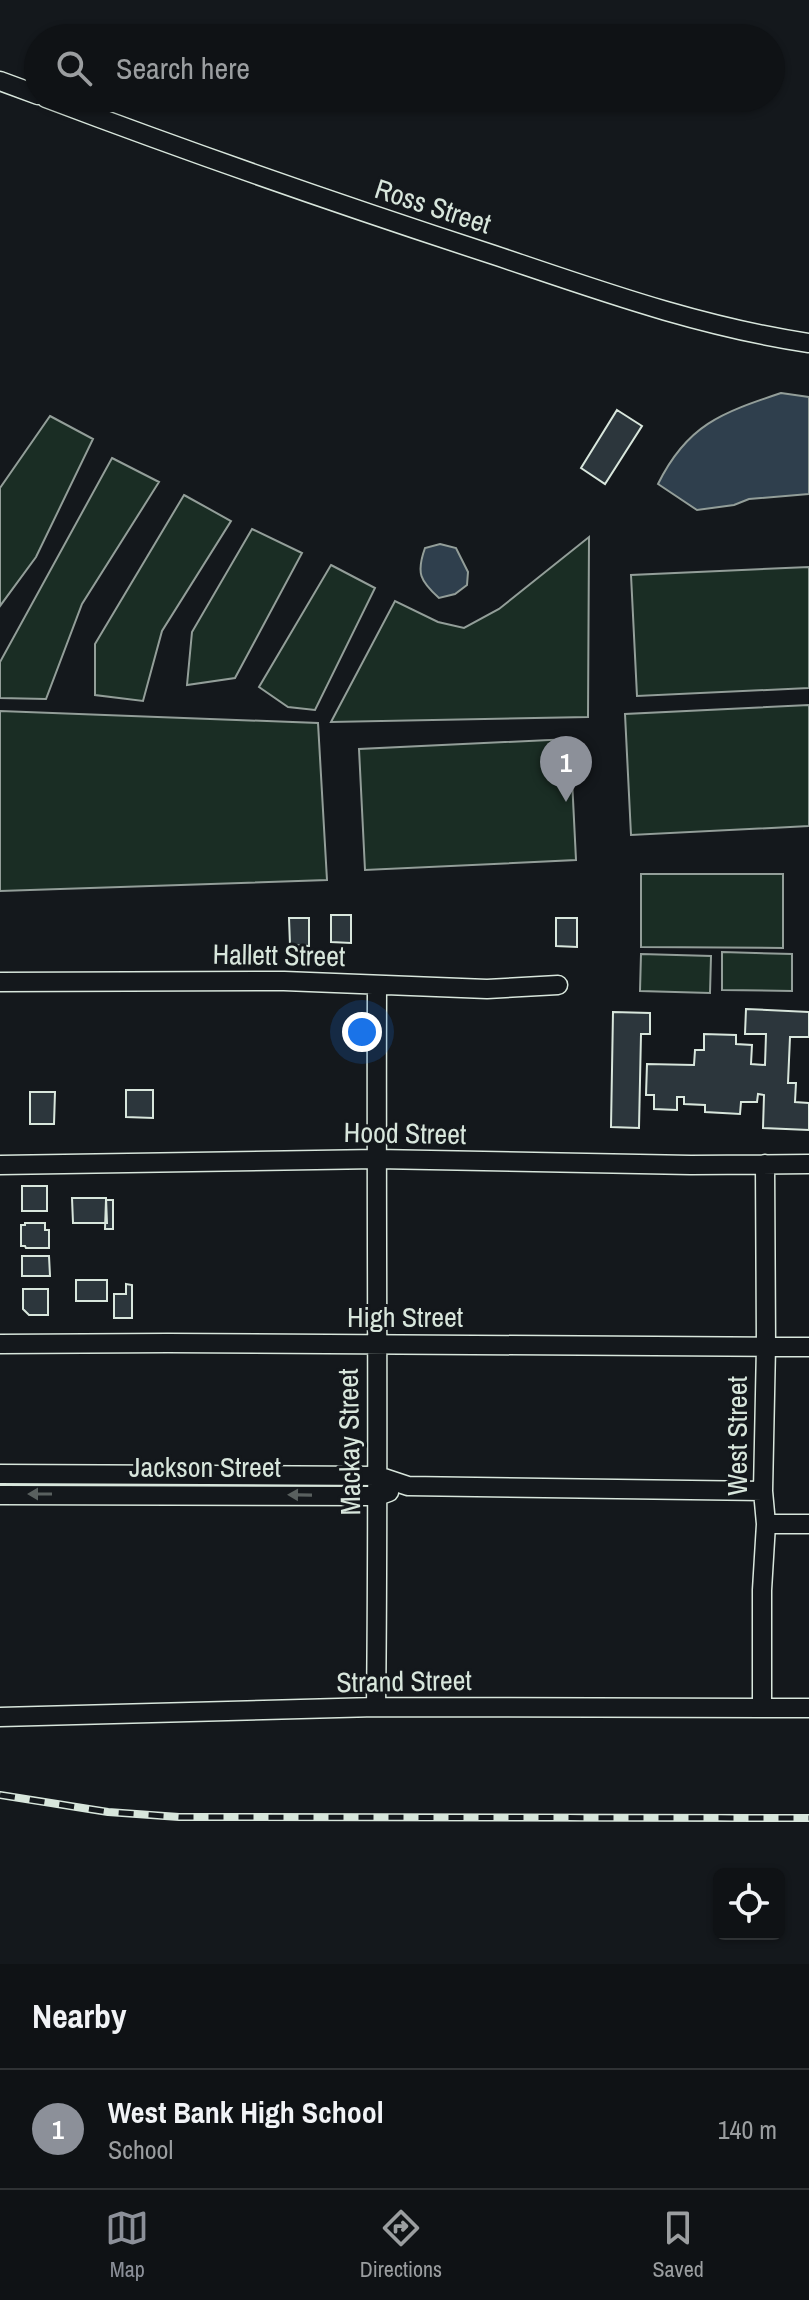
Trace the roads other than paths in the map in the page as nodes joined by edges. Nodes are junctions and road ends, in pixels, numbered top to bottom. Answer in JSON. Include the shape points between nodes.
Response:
{"nodes":[{"id":1,"x":0,"y":81,"type":"edge"},
{"id":2,"x":24,"y":90,"type":"edge"},
{"id":3,"x":85,"y":112,"type":"edge"},
{"id":4,"x":809,"y":343,"type":"edge"},
{"id":5,"x":0,"y":982,"type":"edge"},
{"id":6,"x":377,"y":985,"type":"junction"},
{"id":7,"x":558,"y":985,"type":"dead end"},
{"id":8,"x":377,"y":1159,"type":"junction"},
{"id":9,"x":765,"y":1164,"type":"junction"},
{"id":10,"x":809,"y":1164,"type":"edge"},
{"id":11,"x":0,"y":1165,"type":"edge"},
{"id":12,"x":0,"y":1344,"type":"edge"},
{"id":13,"x":376,"y":1345,"type":"junction"},
{"id":14,"x":766,"y":1346,"type":"junction"},
{"id":15,"x":809,"y":1347,"type":"edge"},
{"id":16,"x":0,"y":1474,"type":"edge"},
{"id":17,"x":378,"y":1476,"type":"junction"},
{"id":18,"x":408,"y":1486,"type":"junction"},
{"id":19,"x":763,"y":1491,"type":"junction"},
{"id":20,"x":0,"y":1495,"type":"edge"},
{"id":21,"x":378,"y":1496,"type":"junction"},
{"id":22,"x":766,"y":1524,"type":"junction"},
{"id":23,"x":809,"y":1524,"type":"edge"},
{"id":24,"x":376,"y":1707,"type":"junction"},
{"id":25,"x":762,"y":1708,"type":"junction"},
{"id":26,"x":809,"y":1708,"type":"edge"},
{"id":27,"x":0,"y":1717,"type":"edge"}],
"edges":[{"from":1,"to":2,"type":"street"},
{"from":3,"to":4,"type":"street","name":"Ross Street","via":[[618,298],[757,336]]},
{"from":5,"to":6,"type":"street","name":"Hallett Street"},
{"from":6,"to":7,"type":"street","name":"Hallett Street"},
{"from":6,"to":8,"type":"street","name":"Mackay Street"},
{"from":8,"to":9,"type":"street","name":"Hood Street"},
{"from":8,"to":11,"type":"street","name":"Hood Street"},
{"from":8,"to":13,"type":"street","name":"Mackay Street"},
{"from":9,"to":10,"type":"street","name":"Hood Street"},
{"from":9,"to":14,"type":"street","name":"West Street"},
{"from":12,"to":13,"type":"street","name":"High Street"},
{"from":13,"to":14,"type":"street","name":"High Street"},
{"from":13,"to":17,"type":"street","name":"Mackay Street"},
{"from":14,"to":15,"type":"street","name":"High Street"},
{"from":14,"to":19,"type":"street","name":"West Street"},
{"from":16,"to":17,"type":"street","name":"Jackson Street"},
{"from":17,"to":18,"type":"street","name":"Jackson Street"},
{"from":17,"to":21,"type":"street","name":"Mackay Street"},
{"from":18,"to":19,"type":"street","name":"Jackson Street"},
{"from":18,"to":21,"type":"street","name":"Jackson Street"},
{"from":19,"to":22,"type":"street","name":"West Street"},
{"from":21,"to":20,"type":"street","name":"Jackson Street","one_way":true},
{"from":21,"to":24,"type":"street","name":"Mackay Street"},
{"from":22,"to":23,"type":"street"},
{"from":22,"to":25,"type":"street","name":"West Street"},
{"from":24,"to":25,"type":"street","name":"Strand Street"},
{"from":24,"to":27,"type":"street","name":"Strand Street"},
{"from":25,"to":26,"type":"street","name":"Strand Street"}]}
